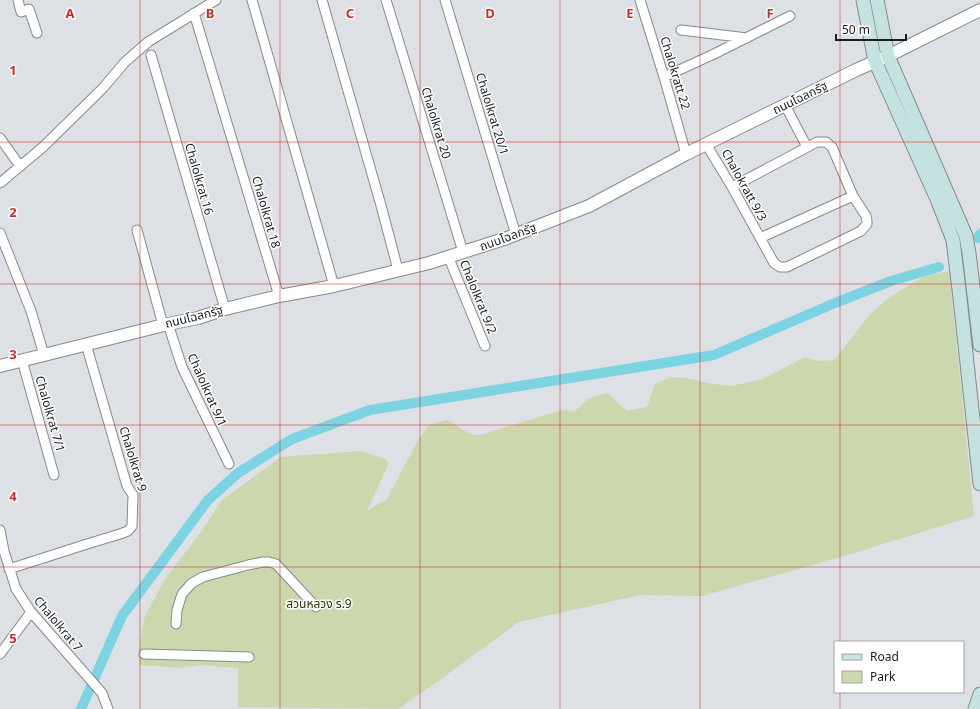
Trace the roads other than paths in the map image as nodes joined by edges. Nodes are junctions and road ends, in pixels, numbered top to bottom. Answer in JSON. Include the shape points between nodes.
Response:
{"nodes":[{"id":1,"x":18,"y":0,"type":"edge"},
{"id":2,"x":216,"y":0,"type":"edge"},
{"id":3,"x":252,"y":0,"type":"edge"},
{"id":4,"x":322,"y":0,"type":"edge"},
{"id":5,"x":386,"y":0,"type":"edge"},
{"id":6,"x":445,"y":0,"type":"edge"},
{"id":7,"x":640,"y":0,"type":"edge"},
{"id":8,"x":863,"y":0,"type":"edge"},
{"id":9,"x":877,"y":0,"type":"edge"},
{"id":10,"x":980,"y":10,"type":"edge"},
{"id":11,"x":194,"y":13,"type":"junction"},
{"id":12,"x":790,"y":16,"type":"dead end"},
{"id":13,"x":681,"y":30,"type":"dead end"},
{"id":14,"x":37,"y":33,"type":"dead end"},
{"id":15,"x":747,"y":38,"type":"junction"},
{"id":16,"x":151,"y":55,"type":"dead end"},
{"id":17,"x":888,"y":56,"type":"junction"},
{"id":18,"x":875,"y":61,"type":"junction"},
{"id":19,"x":664,"y":77,"type":"junction"},
{"id":20,"x":785,"y":105,"type":"junction"},
{"id":21,"x":0,"y":138,"type":"edge"},
{"id":22,"x":706,"y":144,"type":"junction"},
{"id":23,"x":807,"y":147,"type":"junction"},
{"id":24,"x":686,"y":154,"type":"junction"},
{"id":25,"x":20,"y":166,"type":"junction"},
{"id":26,"x":0,"y":183,"type":"edge"},
{"id":27,"x":732,"y":187,"type":"junction"},
{"id":28,"x":853,"y":196,"type":"junction"},
{"id":29,"x":137,"y":230,"type":"dead end"},
{"id":30,"x":0,"y":233,"type":"edge"},
{"id":31,"x":516,"y":235,"type":"junction"},
{"id":32,"x":760,"y":238,"type":"junction"},
{"id":33,"x":463,"y":252,"type":"junction"},
{"id":34,"x":448,"y":256,"type":"junction"},
{"id":35,"x":398,"y":270,"type":"junction"},
{"id":36,"x":334,"y":286,"type":"junction"},
{"id":37,"x":279,"y":296,"type":"junction"},
{"id":38,"x":225,"y":309,"type":"junction"},
{"id":39,"x":166,"y":324,"type":"junction"},
{"id":40,"x":86,"y":344,"type":"junction"},
{"id":41,"x":980,"y":345,"type":"edge"},
{"id":42,"x":485,"y":346,"type":"dead end"},
{"id":43,"x":44,"y":355,"type":"junction"},
{"id":44,"x":22,"y":360,"type":"junction"},
{"id":45,"x":0,"y":366,"type":"edge"},
{"id":46,"x":229,"y":464,"type":"dead end"},
{"id":47,"x":54,"y":475,"type":"dead end"},
{"id":48,"x":980,"y":484,"type":"edge"},
{"id":49,"x":0,"y":530,"type":"edge"},
{"id":50,"x":2,"y":551,"type":"edge"},
{"id":51,"x":9,"y":569,"type":"junction"},
{"id":52,"x":316,"y":607,"type":"dead end"},
{"id":53,"x":31,"y":612,"type":"junction"},
{"id":54,"x":176,"y":624,"type":"dead end"},
{"id":55,"x":0,"y":654,"type":"edge"},
{"id":56,"x":144,"y":654,"type":"dead end"},
{"id":57,"x":249,"y":657,"type":"dead end"},
{"id":58,"x":980,"y":694,"type":"edge"},
{"id":59,"x":108,"y":709,"type":"edge"},
{"id":60,"x":975,"y":709,"type":"edge"}],
"edges":[{"from":1,"to":14,"type":"street","via":[[21,12],[29,9]]},
{"from":2,"to":11,"type":"street"},
{"from":3,"to":36,"type":"street"},
{"from":4,"to":35,"type":"street"},
{"from":5,"to":33,"type":"street","name":"Chalolkrat 20"},
{"from":6,"to":31,"type":"street","name":"Chalolkrat 20/1"},
{"from":7,"to":19,"type":"street","name":"Chalokratt 22"},
{"from":8,"to":18,"type":"main road"},
{"from":9,"to":17,"type":"main road"},
{"from":10,"to":17,"type":"street","name":"ถนนโฉลกรัฐ"},
{"from":11,"to":25,"type":"street","via":[[148,42],[125,62],[43,147]]},
{"from":11,"to":37,"type":"street","name":"Chalolkrat 18"},
{"from":12,"to":15,"type":"street"},
{"from":13,"to":15,"type":"street"},
{"from":15,"to":19,"type":"street"},
{"from":16,"to":38,"type":"street","name":"Chalolkrat 16"},
{"from":17,"to":18,"type":"street","name":"ถนนโฉลกรัฐ"},
{"from":17,"to":41,"type":"main road","via":[[966,236]]},
{"from":18,"to":20,"type":"street","name":"ถนนโฉลกรัฐ"},
{"from":18,"to":48,"type":"main road","via":[[953,240]]},
{"from":19,"to":24,"type":"street","name":"Chalokratt 22"},
{"from":20,"to":22,"type":"street","name":"ถนนโฉลกรัฐ"},
{"from":20,"to":23,"type":"street"},
{"from":21,"to":25,"type":"street"},
{"from":22,"to":24,"type":"street","name":"ถนนโฉลกรัฐ"},
{"from":22,"to":27,"type":"street","name":"Chalokratt 9/3"},
{"from":23,"to":27,"type":"street"},
{"from":23,"to":28,"type":"street","via":[[818,142],[826,142],[832,147]]},
{"from":24,"to":31,"type":"street","name":"ถนนโฉลกรัฐ","via":[[589,206]]},
{"from":25,"to":26,"type":"street"},
{"from":27,"to":32,"type":"street","name":"Chalokratt 9/3"},
{"from":28,"to":32,"type":"street"},
{"from":28,"to":32,"type":"street","name":"Chalokratt 9/3","via":[[866,216],[865,227],[787,266],[780,267],[774,263]]},
{"from":29,"to":39,"type":"street","name":"Chalolkrat 9/1"},
{"from":30,"to":43,"type":"street","via":[[31,311]]},
{"from":31,"to":33,"type":"street","name":"ถนนโฉลกรัฐ"},
{"from":33,"to":34,"type":"street","name":"ถนนโฉลกรัฐ"},
{"from":34,"to":35,"type":"street","name":"ถนนโฉลกรัฐ"},
{"from":34,"to":42,"type":"street","name":"Chalolkrat 9/2"},
{"from":35,"to":36,"type":"street","name":"ถนนโฉลกรัฐ"},
{"from":36,"to":37,"type":"street","name":"ถนนโฉลกรัฐ"},
{"from":37,"to":38,"type":"street","name":"ถนนโฉลกรัฐ"},
{"from":38,"to":39,"type":"street","name":"ถนนโฉลกรัฐ","via":[[198,318]]},
{"from":39,"to":40,"type":"street","name":"ถนนโฉลกรัฐ"},
{"from":39,"to":46,"type":"street","name":"Chalolkrat 9/1","via":[[182,367]]},
{"from":40,"to":43,"type":"street","name":"ถนนโฉลกรัฐ"},
{"from":40,"to":51,"type":"street","name":"Chalolkrat 9","via":[[128,486],[133,495],[132,526],[120,534]]},
{"from":43,"to":44,"type":"street","name":"ถนนโฉลกรัฐ"},
{"from":44,"to":45,"type":"street","name":"ถนนโฉลกรัฐ"},
{"from":44,"to":47,"type":"street","name":"Chalolkrat 7/1"},
{"from":49,"to":50,"type":"street","name":"Chalolkrat 7"},
{"from":50,"to":51,"type":"street","name":"Chalolkrat 7"},
{"from":51,"to":53,"type":"street","name":"Chalolkrat 7","via":[[16,589]]},
{"from":52,"to":54,"type":"street","via":[[276,564],[262,562],[203,577],[192,583],[182,594]]},
{"from":53,"to":55,"type":"street"},
{"from":53,"to":59,"type":"street","name":"Chalolkrat 7","via":[[102,693]]},
{"from":56,"to":57,"type":"street"},
{"from":58,"to":60,"type":"main road"}]}
